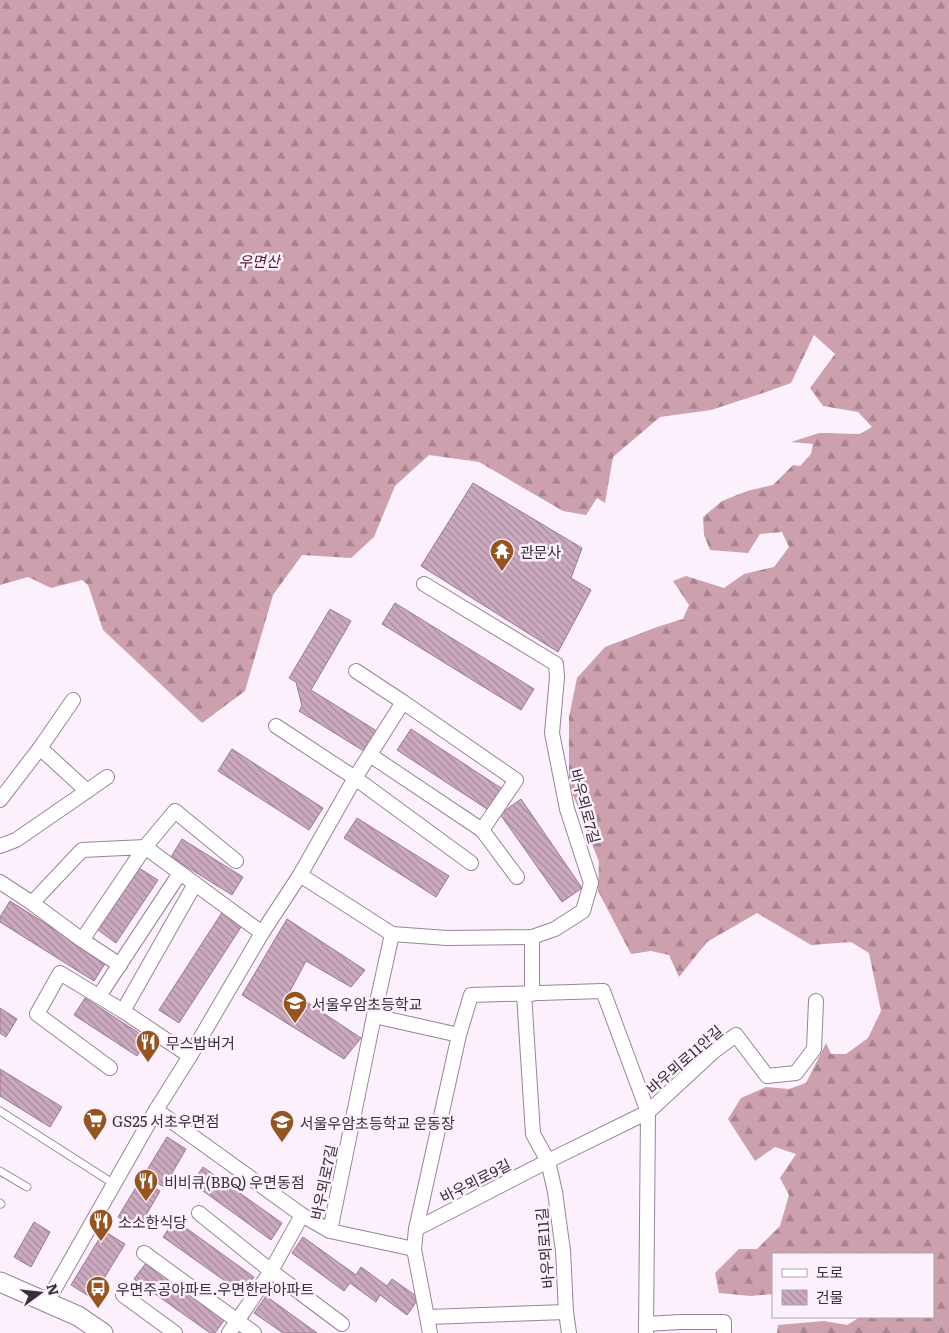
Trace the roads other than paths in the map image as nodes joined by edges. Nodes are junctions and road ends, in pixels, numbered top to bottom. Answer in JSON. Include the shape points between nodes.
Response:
{"nodes":[{"id":1,"x":424,"y":584,"type":"dead end"},
{"id":2,"x":356,"y":671,"type":"dead end"},
{"id":3,"x":74,"y":700,"type":"dead end"},
{"id":4,"x":403,"y":702,"type":"junction"},
{"id":5,"x":276,"y":726,"type":"dead end"},
{"id":6,"x":40,"y":748,"type":"junction"},
{"id":7,"x":370,"y":755,"type":"junction"},
{"id":8,"x":107,"y":777,"type":"dead end"},
{"id":9,"x":355,"y":778,"type":"junction"},
{"id":10,"x":87,"y":791,"type":"junction"},
{"id":11,"x":0,"y":800,"type":"edge"},
{"id":12,"x":482,"y":830,"type":"junction"},
{"id":13,"x":0,"y":846,"type":"edge"},
{"id":14,"x":145,"y":848,"type":"junction"},
{"id":15,"x":236,"y":861,"type":"dead end"},
{"id":16,"x":471,"y":863,"type":"dead end"},
{"id":17,"x":180,"y":873,"type":"junction"},
{"id":18,"x":300,"y":875,"type":"junction"},
{"id":19,"x":517,"y":877,"type":"dead end"},
{"id":20,"x":0,"y":882,"type":"edge"},
{"id":21,"x":195,"y":884,"type":"junction"},
{"id":22,"x":32,"y":904,"type":"junction"},
{"id":23,"x":262,"y":932,"type":"junction"},
{"id":24,"x":392,"y":934,"type":"junction"},
{"id":25,"x":532,"y":937,"type":"junction"},
{"id":26,"x":82,"y":940,"type":"junction"},
{"id":27,"x":120,"y":964,"type":"junction"},
{"id":28,"x":528,"y":994,"type":"junction"},
{"id":29,"x":99,"y":996,"type":"junction"},
{"id":30,"x":816,"y":1001,"type":"dead end"},
{"id":31,"x":123,"y":1011,"type":"junction"},
{"id":32,"x":374,"y":1016,"type":"junction"},
{"id":33,"x":459,"y":1035,"type":"junction"},
{"id":34,"x":190,"y":1056,"type":"junction"},
{"id":35,"x":110,"y":1068,"type":"dead end"},
{"id":36,"x":156,"y":1110,"type":"junction"},
{"id":37,"x":648,"y":1112,"type":"junction"},
{"id":38,"x":1,"y":1115,"type":"edge"},
{"id":39,"x":548,"y":1161,"type":"junction"},
{"id":40,"x":0,"y":1171,"type":"edge"},
{"id":41,"x":114,"y":1184,"type":"junction"},
{"id":42,"x":28,"y":1187,"type":"dead end"},
{"id":43,"x":199,"y":1213,"type":"dead end"},
{"id":44,"x":302,"y":1215,"type":"junction"},
{"id":45,"x":416,"y":1229,"type":"junction"},
{"id":46,"x":330,"y":1232,"type":"junction"},
{"id":47,"x":414,"y":1249,"type":"junction"},
{"id":48,"x":144,"y":1253,"type":"dead end"},
{"id":49,"x":271,"y":1271,"type":"junction"},
{"id":50,"x":0,"y":1282,"type":"edge"},
{"id":51,"x":123,"y":1295,"type":"dead end"},
{"id":52,"x":47,"y":1302,"type":"junction"},
{"id":53,"x":566,"y":1312,"type":"junction"},
{"id":54,"x":428,"y":1316,"type":"junction"},
{"id":55,"x":238,"y":1320,"type":"junction"},
{"id":56,"x":342,"y":1324,"type":"dead end"},
{"id":57,"x":646,"y":1329,"type":"edge"},
{"id":58,"x":102,"y":1333,"type":"edge"},
{"id":59,"x":176,"y":1333,"type":"edge"},
{"id":60,"x":229,"y":1333,"type":"edge"},
{"id":61,"x":254,"y":1333,"type":"edge"},
{"id":62,"x":430,"y":1333,"type":"edge"},
{"id":63,"x":569,"y":1333,"type":"edge"},
{"id":64,"x":724,"y":1333,"type":"edge"}],
"edges":[{"from":1,"to":25,"type":"street","name":"바우뫼로7길","via":[[556,664],[552,732],[567,809],[592,883],[584,911],[555,929]]},
{"from":2,"to":4,"type":"street"},
{"from":3,"to":6,"type":"street"},
{"from":4,"to":7,"type":"street"},
{"from":4,"to":12,"type":"street","via":[[516,780]]},
{"from":5,"to":9,"type":"street"},
{"from":6,"to":10,"type":"street"},
{"from":6,"to":11,"type":"street"},
{"from":7,"to":9,"type":"street"},
{"from":7,"to":12,"type":"street"},
{"from":8,"to":10,"type":"street"},
{"from":9,"to":16,"type":"street"},
{"from":9,"to":18,"type":"street"},
{"from":10,"to":13,"type":"street","via":[[16,840]]},
{"from":12,"to":19,"type":"street"},
{"from":14,"to":15,"type":"street","via":[[175,810]]},
{"from":14,"to":17,"type":"street"},
{"from":14,"to":22,"type":"street","via":[[82,850]]},
{"from":14,"to":26,"type":"street"},
{"from":17,"to":21,"type":"street"},
{"from":17,"to":27,"type":"street"},
{"from":18,"to":23,"type":"street"},
{"from":18,"to":24,"type":"street","name":"바우뫼로7길"},
{"from":20,"to":22,"type":"street"},
{"from":21,"to":23,"type":"street"},
{"from":21,"to":31,"type":"street"},
{"from":22,"to":26,"type":"street"},
{"from":23,"to":34,"type":"street"},
{"from":24,"to":25,"type":"street","name":"바우뫼로7길","via":[[447,938]]},
{"from":24,"to":32,"type":"street","name":"바우뫼로7길"},
{"from":25,"to":28,"type":"street","name":"바우뫼로11길"},
{"from":26,"to":27,"type":"street"},
{"from":27,"to":29,"type":"street"},
{"from":28,"to":33,"type":"street","name":"바우뫼로9길","via":[[470,995]]},
{"from":28,"to":37,"type":"street","name":"바우뫼로11안길","via":[[603,991]]},
{"from":28,"to":39,"type":"street","name":"바우뫼로11길","via":[[533,1134]]},
{"from":29,"to":31,"type":"street"},
{"from":29,"to":35,"type":"street","via":[[60,973],[37,1014]]},
{"from":30,"to":37,"type":"street","name":"바우뫼로11안길","via":[[814,1049],[796,1073],[767,1076],[736,1035]]},
{"from":31,"to":34,"type":"street"},
{"from":32,"to":33,"type":"street"},
{"from":32,"to":46,"type":"street","name":"바우뫼로7길"},
{"from":33,"to":45,"type":"street","name":"바우뫼로9길"},
{"from":34,"to":36,"type":"street"},
{"from":36,"to":41,"type":"street"},
{"from":36,"to":44,"type":"street","name":"바우뫼로7길"},
{"from":37,"to":39,"type":"street"},
{"from":37,"to":57,"type":"street","name":"바우뫼로11안길"},
{"from":38,"to":41,"type":"lane"},
{"from":39,"to":45,"type":"street","name":"바우뫼로9길"},
{"from":39,"to":53,"type":"street","name":"바우뫼로11길","via":[[563,1251]]},
{"from":40,"to":42,"type":"lane"},
{"from":41,"to":52,"type":"street"},
{"from":43,"to":49,"type":"street"},
{"from":44,"to":46,"type":"street","name":"바우뫼로7길"},
{"from":44,"to":49,"type":"street"},
{"from":45,"to":47,"type":"street","name":"바우뫼로9길"},
{"from":46,"to":47,"type":"street","name":"바우뫼로7길"},
{"from":47,"to":54,"type":"street","name":"바우뫼로9길"},
{"from":48,"to":55,"type":"street"},
{"from":49,"to":55,"type":"street"},
{"from":49,"to":56,"type":"street"},
{"from":50,"to":52,"type":"street"},
{"from":51,"to":59,"type":"street"},
{"from":52,"to":58,"type":"street","via":[[78,1316]]},
{"from":53,"to":54,"type":"street"},
{"from":53,"to":63,"type":"street","name":"바우뫼로11길"},
{"from":54,"to":62,"type":"street","name":"바우뫼로9길"},
{"from":55,"to":60,"type":"street"},
{"from":55,"to":61,"type":"street"},
{"from":57,"to":64,"type":"street","via":[[681,1322],[724,1322]]}]}
